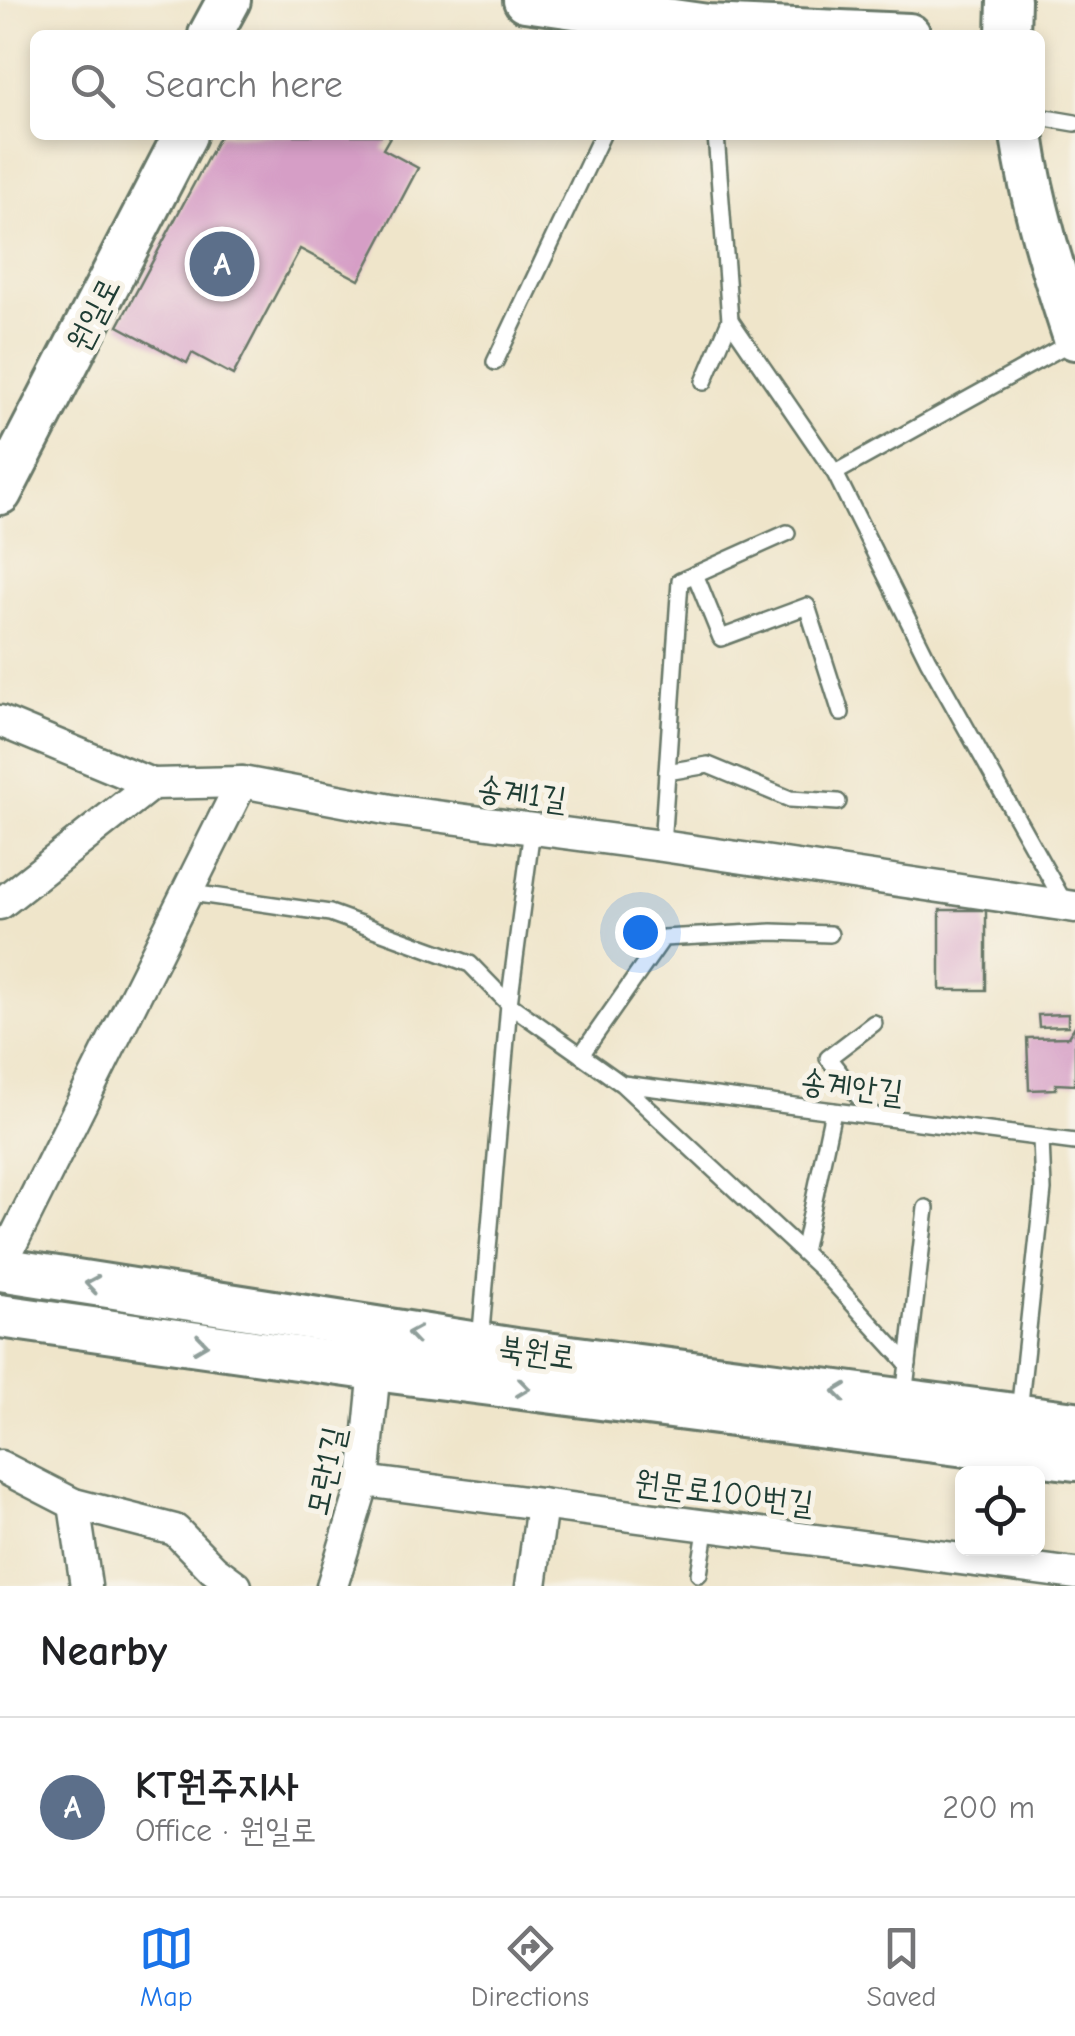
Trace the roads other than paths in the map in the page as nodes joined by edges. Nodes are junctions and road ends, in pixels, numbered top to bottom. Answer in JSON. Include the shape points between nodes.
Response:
{"nodes":[{"id":1,"x":229,"y":0,"type":"edge"},
{"id":2,"x":254,"y":0,"type":"edge"},
{"id":3,"x":525,"y":0,"type":"edge"},
{"id":4,"x":1010,"y":0,"type":"edge"},
{"id":5,"x":654,"y":26,"type":"edge"},
{"id":6,"x":213,"y":30,"type":"edge"},
{"id":7,"x":239,"y":30,"type":"edge"},
{"id":8,"x":708,"y":30,"type":"edge"},
{"id":9,"x":1008,"y":30,"type":"edge"},
{"id":10,"x":1045,"y":118,"type":"edge"},
{"id":11,"x":1075,"y":123,"type":"edge"},
{"id":12,"x":155,"y":140,"type":"edge"},
{"id":13,"x":182,"y":140,"type":"edge"},
{"id":14,"x":600,"y":140,"type":"edge"},
{"id":15,"x":716,"y":140,"type":"edge"},
{"id":16,"x":1023,"y":140,"type":"edge"},
{"id":17,"x":730,"y":320,"type":"junction"},
{"id":18,"x":1075,"y":339,"type":"edge"},
{"id":19,"x":495,"y":362,"type":"dead end"},
{"id":20,"x":704,"y":382,"type":"dead end"},
{"id":21,"x":0,"y":434,"type":"edge"},
{"id":22,"x":835,"y":473,"type":"junction"},
{"id":23,"x":0,"y":492,"type":"edge"},
{"id":24,"x":787,"y":532,"type":"dead end"},
{"id":25,"x":695,"y":574,"type":"junction"},
{"id":26,"x":841,"y":713,"type":"dead end"},
{"id":27,"x":0,"y":721,"type":"edge"},
{"id":28,"x":667,"y":772,"type":"junction"},
{"id":29,"x":242,"y":782,"type":"junction"},
{"id":30,"x":152,"y":784,"type":"junction"},
{"id":31,"x":838,"y":802,"type":"dead end"},
{"id":32,"x":532,"y":830,"type":"junction"},
{"id":33,"x":662,"y":846,"type":"junction"},
{"id":34,"x":184,"y":892,"type":"junction"},
{"id":35,"x":0,"y":904,"type":"edge"},
{"id":36,"x":1070,"y":907,"type":"edge"},
{"id":37,"x":830,"y":934,"type":"dead end"},
{"id":38,"x":509,"y":1004,"type":"junction"},
{"id":39,"x":874,"y":1023,"type":"dead end"},
{"id":40,"x":581,"y":1055,"type":"junction"},
{"id":41,"x":622,"y":1084,"type":"junction"},
{"id":42,"x":833,"y":1111,"type":"junction"},
{"id":43,"x":874,"y":1116,"type":"junction"},
{"id":44,"x":1041,"y":1138,"type":"junction"},
{"id":45,"x":1075,"y":1142,"type":"edge"},
{"id":46,"x":926,"y":1208,"type":"dead end"},
{"id":47,"x":803,"y":1252,"type":"junction"},
{"id":48,"x":0,"y":1268,"type":"edge"},
{"id":49,"x":0,"y":1316,"type":"edge"},
{"id":50,"x":480,"y":1344,"type":"junction"},
{"id":51,"x":375,"y":1369,"type":"junction"},
{"id":52,"x":906,"y":1382,"type":"junction"},
{"id":53,"x":1019,"y":1416,"type":"junction"},
{"id":54,"x":1075,"y":1423,"type":"edge"},
{"id":55,"x":1075,"y":1459,"type":"edge"},
{"id":56,"x":0,"y":1466,"type":"edge"},
{"id":57,"x":364,"y":1481,"type":"junction"},
{"id":58,"x":74,"y":1504,"type":"junction"},
{"id":59,"x":542,"y":1504,"type":"junction"},
{"id":60,"x":707,"y":1525,"type":"junction"},
{"id":61,"x":700,"y":1574,"type":"dead end"},
{"id":62,"x":1075,"y":1574,"type":"edge"},
{"id":63,"x":86,"y":1586,"type":"edge"},
{"id":64,"x":236,"y":1586,"type":"edge"},
{"id":65,"x":332,"y":1586,"type":"edge"},
{"id":66,"x":530,"y":1586,"type":"edge"}],
"edges":[{"from":1,"to":6,"type":"street"},
{"from":2,"to":7,"type":"street"},
{"from":3,"to":5,"type":"street"},
{"from":4,"to":9,"type":"street"},
{"from":5,"to":8,"type":"street"},
{"from":10,"to":11,"type":"lane"},
{"from":12,"to":21,"type":"street","name":"원일로"},
{"from":13,"to":23,"type":"street","name":"원일로"},
{"from":14,"to":19,"type":"lane"},
{"from":15,"to":17,"type":"lane"},
{"from":16,"to":18,"type":"street","via":[[1048,258]]},
{"from":17,"to":20,"type":"lane"},
{"from":17,"to":22,"type":"lane"},
{"from":18,"to":22,"type":"lane"},
{"from":22,"to":36,"type":"lane","via":[[928,660]]},
{"from":24,"to":25,"type":"lane"},
{"from":25,"to":26,"type":"lane","via":[[720,638],[807,606]]},
{"from":25,"to":28,"type":"lane","via":[[680,581]]},
{"from":27,"to":30,"type":"street"},
{"from":28,"to":31,"type":"lane","via":[[708,765],[790,799]]},
{"from":28,"to":33,"type":"lane"},
{"from":29,"to":30,"type":"street","name":"송계1길"},
{"from":29,"to":32,"type":"street","name":"송계1길"},
{"from":29,"to":34,"type":"street","name":"북원로"},
{"from":30,"to":35,"type":"street"},
{"from":32,"to":33,"type":"street","name":"송계1길"},
{"from":32,"to":38,"type":"lane"},
{"from":33,"to":36,"type":"street","name":"송계1길"},
{"from":34,"to":38,"type":"lane","name":"송계안길","via":[[330,913],[470,964]]},
{"from":34,"to":48,"type":"street","name":"북원로"},
{"from":37,"to":40,"type":"lane","via":[[663,938]]},
{"from":38,"to":40,"type":"lane","name":"송계안길"},
{"from":38,"to":50,"type":"lane"},
{"from":39,"to":43,"type":"lane","via":[[828,1058]]},
{"from":40,"to":41,"type":"lane","name":"송계안길"},
{"from":41,"to":42,"type":"lane","name":"송계안길"},
{"from":41,"to":47,"type":"lane","name":"송계안길"},
{"from":42,"to":43,"type":"lane","name":"송계안길"},
{"from":42,"to":47,"type":"lane"},
{"from":43,"to":44,"type":"lane","name":"송계안길"},
{"from":44,"to":45,"type":"lane","name":"송계안길"},
{"from":44,"to":53,"type":"lane","via":[[1043,1190]]},
{"from":46,"to":52,"type":"lane"},
{"from":47,"to":52,"type":"lane","name":"송계안길"},
{"from":50,"to":48,"type":"street","name":"북원로","one_way":true},
{"from":49,"to":51,"type":"street","name":"북원로","one_way":true},
{"from":52,"to":50,"type":"street","name":"북원로","one_way":true},
{"from":51,"to":55,"type":"street","name":"북원로","one_way":true},
{"from":51,"to":57,"type":"street","name":"모란1길"},
{"from":52,"to":53,"type":"street","name":"북원로"},
{"from":53,"to":54,"type":"street","name":"북원로"},
{"from":56,"to":58,"type":"street"},
{"from":57,"to":59,"type":"street","name":"원문로100번길"},
{"from":57,"to":65,"type":"street","name":"모란1길"},
{"from":58,"to":63,"type":"street"},
{"from":58,"to":64,"type":"street","via":[[176,1530]]},
{"from":59,"to":60,"type":"street","name":"원문로100번길"},
{"from":59,"to":66,"type":"street"},
{"from":60,"to":61,"type":"lane"},
{"from":60,"to":62,"type":"street","name":"원문로100번길"}]}
